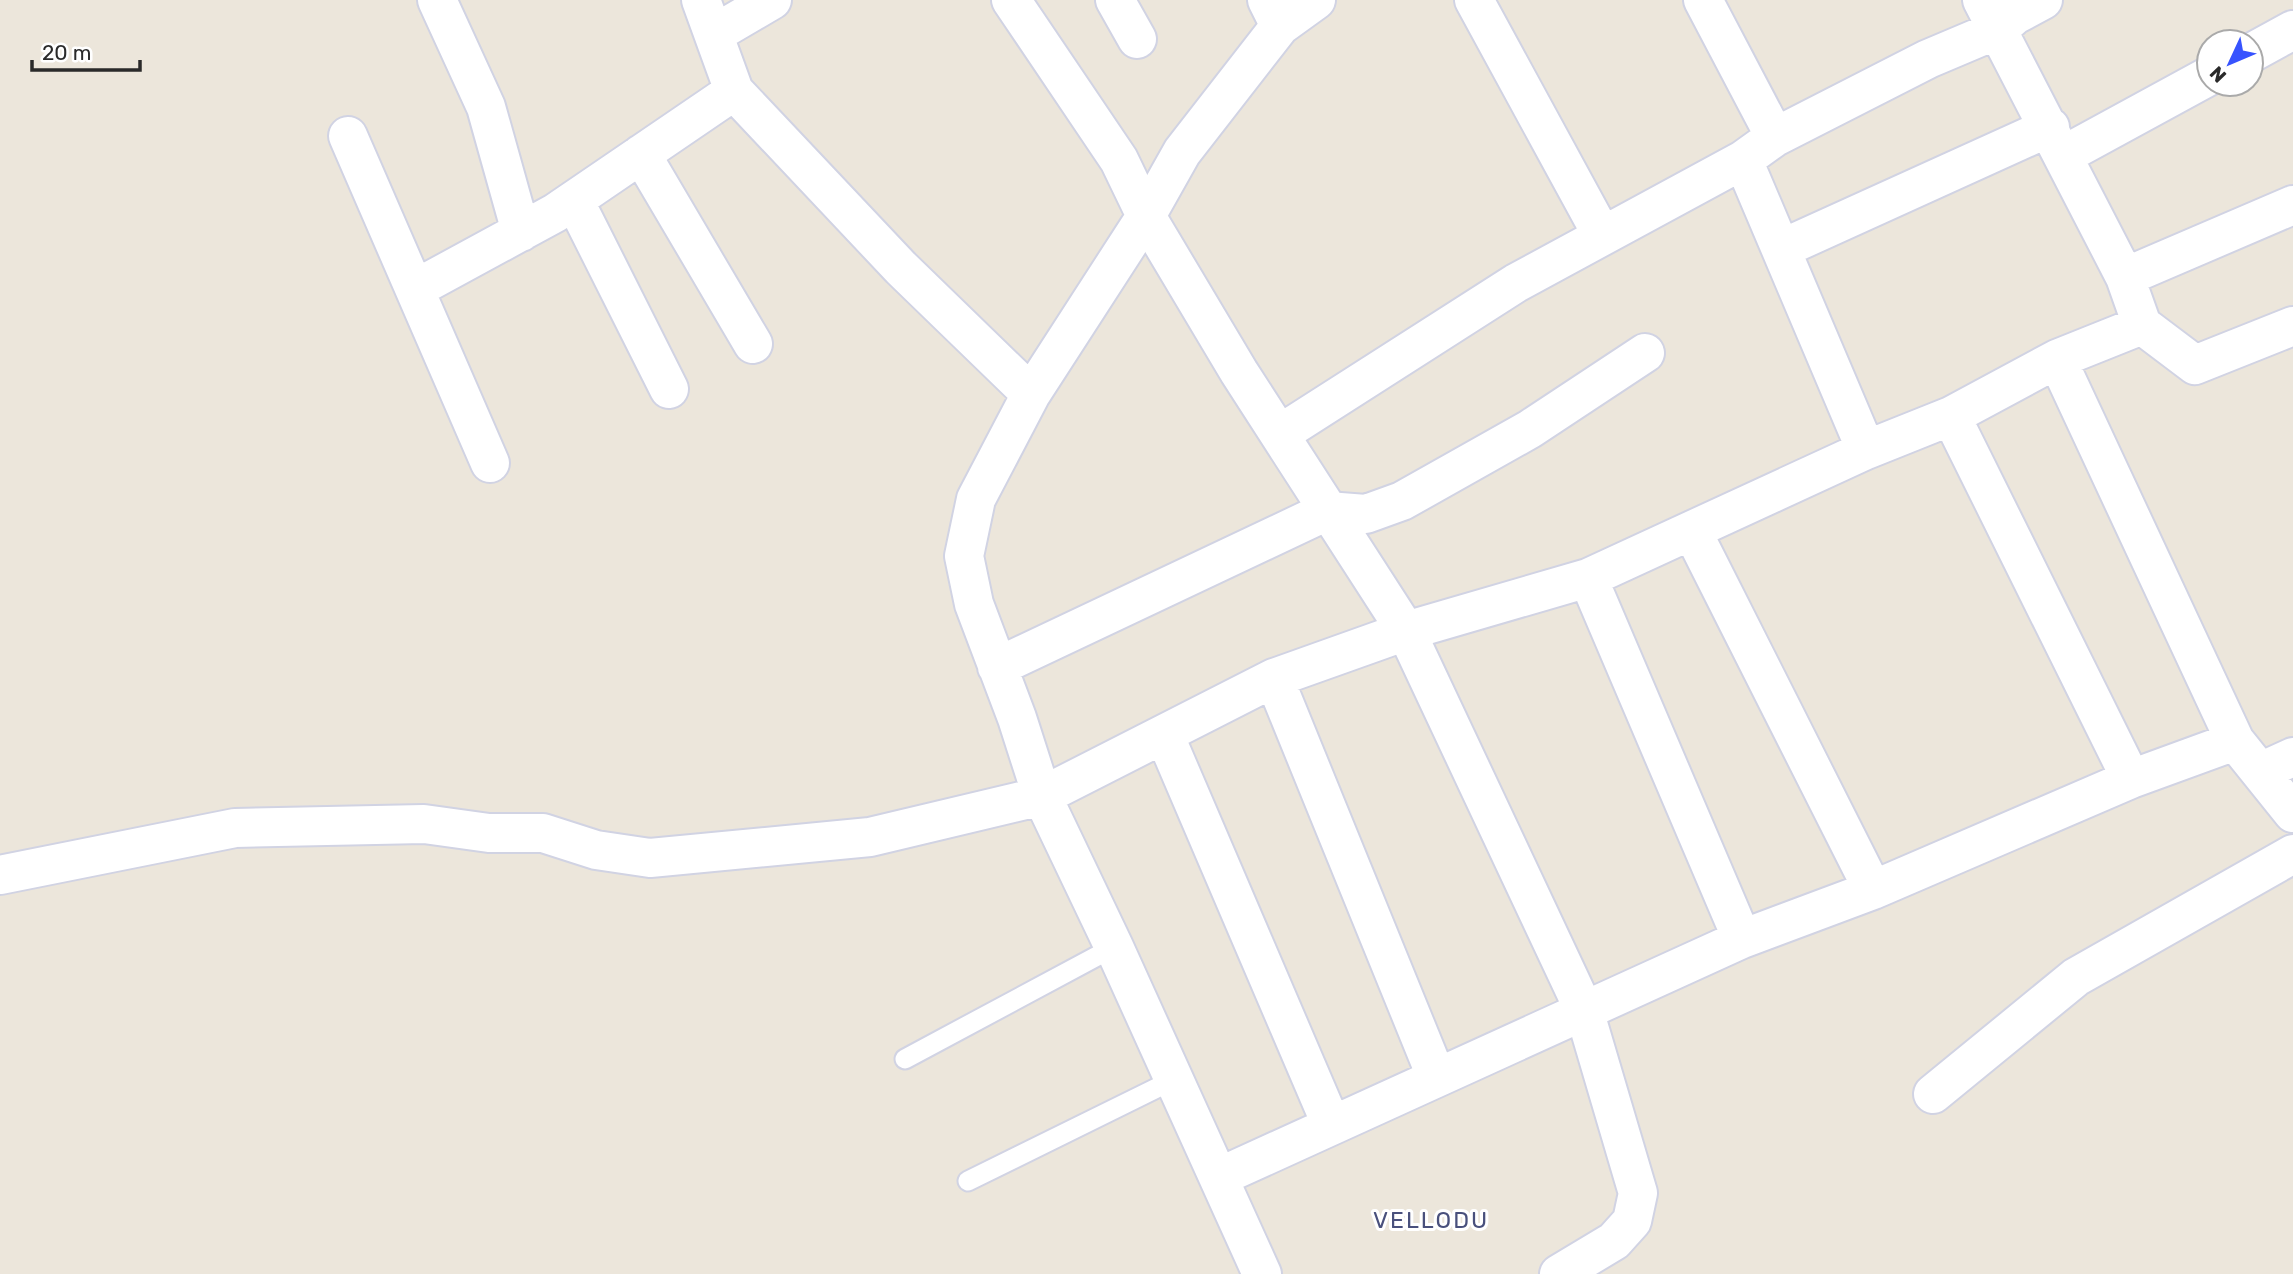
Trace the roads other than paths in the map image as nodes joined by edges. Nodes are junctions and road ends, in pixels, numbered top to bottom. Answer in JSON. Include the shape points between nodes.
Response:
{"nodes":[{"id":1,"x":437,"y":0,"type":"edge"},
{"id":2,"x":772,"y":0,"type":"edge"},
{"id":3,"x":1011,"y":0,"type":"edge"},
{"id":4,"x":1115,"y":0,"type":"edge"},
{"id":5,"x":1316,"y":0,"type":"edge"},
{"id":6,"x":1474,"y":0,"type":"edge"},
{"id":7,"x":1703,"y":0,"type":"edge"},
{"id":8,"x":2043,"y":0,"type":"edge"},
{"id":9,"x":1273,"y":13,"type":"edge"},
{"id":10,"x":1990,"y":15,"type":"edge"},
{"id":11,"x":707,"y":17,"type":"edge"},
{"id":12,"x":2293,"y":30,"type":"edge"},
{"id":13,"x":1137,"y":39,"type":"dead end"},
{"id":14,"x":2265,"y":45,"type":"edge"},
{"id":15,"x":2195,"y":82,"type":"edge"},
{"id":16,"x":734,"y":91,"type":"junction"},
{"id":17,"x":348,"y":135,"type":"dead end"},
{"id":18,"x":1775,"y":137,"type":"junction"},
{"id":19,"x":2057,"y":141,"type":"junction"},
{"id":20,"x":641,"y":154,"type":"junction"},
{"id":21,"x":1743,"y":160,"type":"junction"},
{"id":22,"x":574,"y":201,"type":"junction"},
{"id":23,"x":2293,"y":205,"type":"edge"},
{"id":24,"x":1146,"y":216,"type":"junction"},
{"id":25,"x":521,"y":232,"type":"junction"},
{"id":26,"x":1602,"y":235,"type":"junction"},
{"id":27,"x":1781,"y":249,"type":"junction"},
{"id":28,"x":2125,"y":278,"type":"junction"},
{"id":29,"x":415,"y":289,"type":"junction"},
{"id":30,"x":2142,"y":325,"type":"junction"},
{"id":31,"x":2293,"y":326,"type":"edge"},
{"id":32,"x":753,"y":344,"type":"dead end"},
{"id":33,"x":1645,"y":353,"type":"dead end"},
{"id":34,"x":2057,"y":359,"type":"junction"},
{"id":35,"x":669,"y":389,"type":"dead end"},
{"id":36,"x":1031,"y":394,"type":"junction"},
{"id":37,"x":1951,"y":416,"type":"junction"},
{"id":38,"x":1280,"y":434,"type":"junction"},
{"id":39,"x":1866,"y":450,"type":"junction"},
{"id":40,"x":490,"y":463,"type":"dead end"},
{"id":41,"x":1328,"y":511,"type":"junction"},
{"id":42,"x":1692,"y":531,"type":"junction"},
{"id":43,"x":1588,"y":578,"type":"junction"},
{"id":44,"x":1406,"y":631,"type":"junction"},
{"id":45,"x":997,"y":667,"type":"junction"},
{"id":46,"x":1274,"y":678,"type":"junction"},
{"id":47,"x":1164,"y":734,"type":"junction"},
{"id":48,"x":2235,"y":741,"type":"junction"},
{"id":49,"x":2277,"y":765,"type":"edge"},
{"id":50,"x":2131,"y":779,"type":"junction"},
{"id":51,"x":1042,"y":796,"type":"junction"},
{"id":52,"x":2293,"y":813,"type":"edge"},
{"id":53,"x":2293,"y":854,"type":"edge"},
{"id":54,"x":0,"y":876,"type":"edge"},
{"id":55,"x":1873,"y":890,"type":"junction"},
{"id":56,"x":1742,"y":939,"type":"junction"},
{"id":57,"x":1114,"y":947,"type":"junction"},
{"id":58,"x":1584,"y":1010,"type":"junction"},
{"id":59,"x":905,"y":1059,"type":"dead end"},
{"id":60,"x":1436,"y":1076,"type":"junction"},
{"id":61,"x":1175,"y":1079,"type":"junction"},
{"id":62,"x":1933,"y":1094,"type":"dead end"},
{"id":63,"x":1331,"y":1124,"type":"junction"},
{"id":64,"x":1219,"y":1177,"type":"junction"},
{"id":65,"x":968,"y":1181,"type":"dead end"},
{"id":66,"x":1262,"y":1274,"type":"edge"},
{"id":67,"x":1559,"y":1274,"type":"edge"}],
"edges":[{"from":1,"to":25,"type":"street","via":[[486,107]]},
{"from":2,"to":11,"type":"street"},
{"from":3,"to":24,"type":"street","via":[[1119,160]]},
{"from":4,"to":13,"type":"street"},
{"from":5,"to":9,"type":"street"},
{"from":6,"to":26,"type":"street"},
{"from":7,"to":18,"type":"street"},
{"from":8,"to":10,"type":"street","via":[[2015,15]]},
{"from":9,"to":24,"type":"street"},
{"from":10,"to":18,"type":"street","via":[[1928,59]]},
{"from":10,"to":19,"type":"street"},
{"from":11,"to":16,"type":"street"},
{"from":12,"to":14,"type":"street"},
{"from":15,"to":19,"type":"street"},
{"from":16,"to":20,"type":"street"},
{"from":16,"to":36,"type":"street","via":[[901,268]]},
{"from":17,"to":29,"type":"street"},
{"from":18,"to":21,"type":"street"},
{"from":19,"to":27,"type":"street"},
{"from":19,"to":28,"type":"street"},
{"from":20,"to":22,"type":"street"},
{"from":20,"to":32,"type":"street"},
{"from":21,"to":26,"type":"street"},
{"from":21,"to":27,"type":"street"},
{"from":22,"to":25,"type":"street"},
{"from":22,"to":35,"type":"street"},
{"from":23,"to":28,"type":"street"},
{"from":24,"to":36,"type":"street"},
{"from":24,"to":38,"type":"street"},
{"from":25,"to":29,"type":"street"},
{"from":26,"to":38,"type":"street","via":[[1517,283]]},
{"from":27,"to":39,"type":"street"},
{"from":28,"to":30,"type":"street"},
{"from":29,"to":40,"type":"street"},
{"from":30,"to":31,"type":"street","via":[[2195,365]]},
{"from":30,"to":34,"type":"street"},
{"from":33,"to":41,"type":"street","via":[[1530,429],[1402,501],[1366,514]]},
{"from":34,"to":37,"type":"street"},
{"from":34,"to":48,"type":"street"},
{"from":36,"to":45,"type":"street","via":[[976,499],[964,556],[974,604]]},
{"from":37,"to":39,"type":"street"},
{"from":37,"to":50,"type":"street"},
{"from":38,"to":41,"type":"street"},
{"from":39,"to":42,"type":"street"},
{"from":41,"to":44,"type":"street"},
{"from":41,"to":45,"type":"street"},
{"from":42,"to":43,"type":"street"},
{"from":42,"to":55,"type":"street"},
{"from":43,"to":44,"type":"street"},
{"from":43,"to":56,"type":"street"},
{"from":44,"to":46,"type":"street"},
{"from":44,"to":58,"type":"street"},
{"from":45,"to":51,"type":"street"},
{"from":46,"to":47,"type":"street"},
{"from":46,"to":60,"type":"street"},
{"from":47,"to":51,"type":"street"},
{"from":47,"to":63,"type":"street"},
{"from":48,"to":49,"type":"street"},
{"from":48,"to":50,"type":"street"},
{"from":49,"to":52,"type":"street"},
{"from":50,"to":55,"type":"street"},
{"from":51,"to":54,"type":"street","via":[[870,837],[650,858],[596,850],[543,833],[489,833],[424,824],[235,828]]},
{"from":51,"to":57,"type":"street"},
{"from":53,"to":62,"type":"street","via":[[2076,978]]},
{"from":55,"to":56,"type":"street"},
{"from":56,"to":58,"type":"street"},
{"from":57,"to":59,"type":"lane"},
{"from":57,"to":61,"type":"street"},
{"from":58,"to":60,"type":"street"},
{"from":58,"to":67,"type":"street","via":[[1638,1193],[1632,1221],[1614,1241]]},
{"from":60,"to":63,"type":"street"},
{"from":61,"to":64,"type":"street"},
{"from":61,"to":65,"type":"lane"},
{"from":63,"to":64,"type":"street"},
{"from":64,"to":66,"type":"street"}]}
